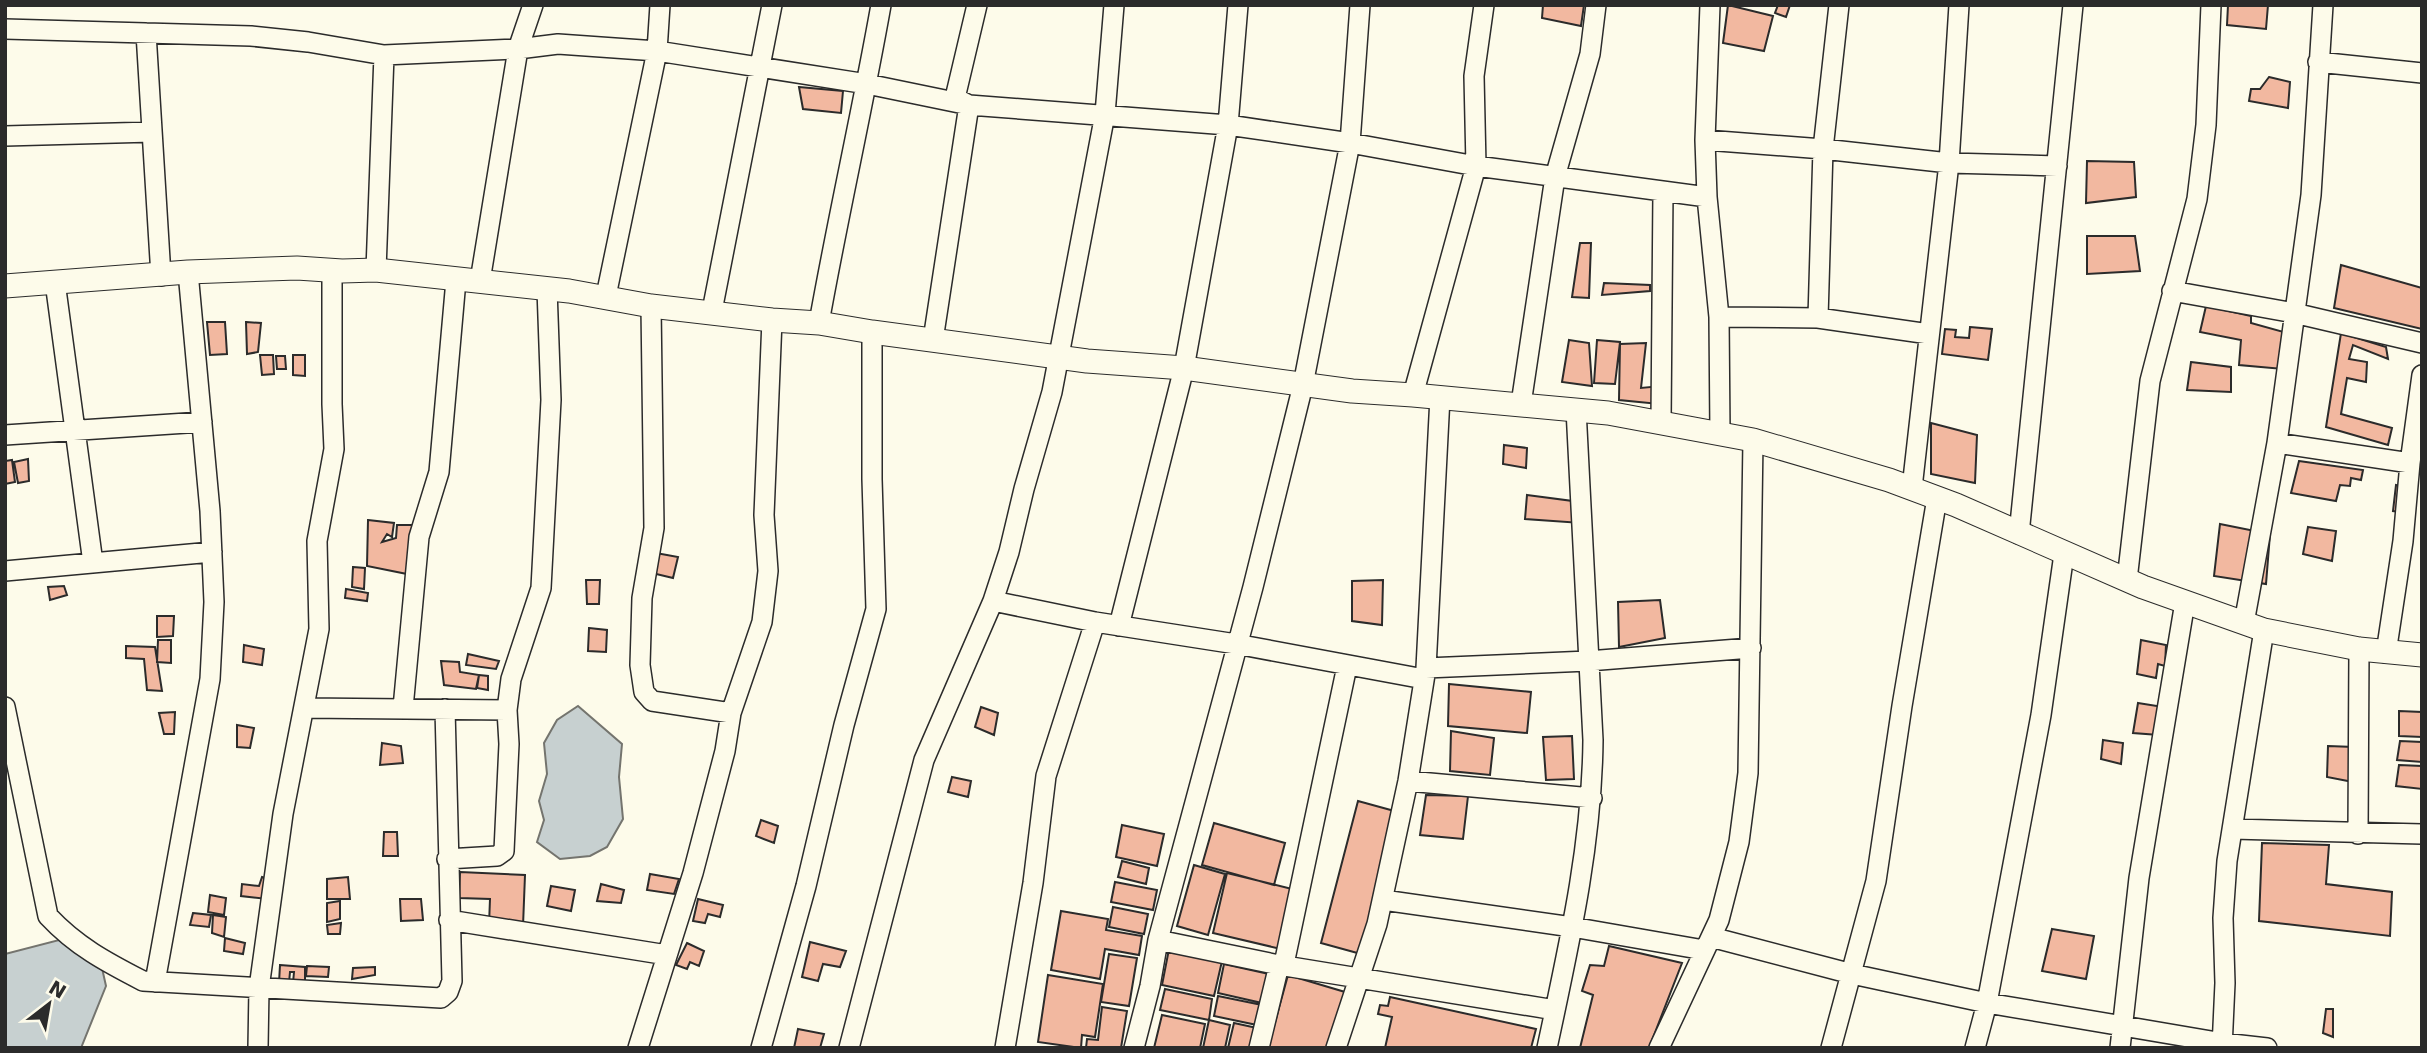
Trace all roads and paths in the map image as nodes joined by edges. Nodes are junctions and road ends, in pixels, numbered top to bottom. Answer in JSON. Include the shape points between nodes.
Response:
{"nodes":[{"id":1,"x":533,"y":5,"type":"edge"},
{"id":2,"x":660,"y":5,"type":"edge"},
{"id":3,"x":772,"y":5,"type":"edge"},
{"id":4,"x":881,"y":5,"type":"edge"},
{"id":5,"x":977,"y":5,"type":"edge"},
{"id":6,"x":1114,"y":5,"type":"edge"},
{"id":7,"x":1238,"y":5,"type":"edge"},
{"id":8,"x":1360,"y":5,"type":"edge"},
{"id":9,"x":1484,"y":5,"type":"edge"},
{"id":10,"x":1596,"y":5,"type":"edge"},
{"id":11,"x":1710,"y":5,"type":"edge"},
{"id":12,"x":1839,"y":5,"type":"edge"},
{"id":13,"x":1959,"y":5,"type":"edge"},
{"id":14,"x":2073,"y":5,"type":"edge"},
{"id":15,"x":2211,"y":5,"type":"edge"},
{"id":16,"x":2323,"y":5,"type":"edge"},
{"id":17,"x":5,"y":29,"type":"edge"},
{"id":18,"x":146,"y":33,"type":"junction"},
{"id":19,"x":519,"y":49,"type":"junction"},
{"id":20,"x":657,"y":51,"type":"junction"},
{"id":21,"x":384,"y":55,"type":"junction"},
{"id":22,"x":2318,"y":62,"type":"junction"},
{"id":23,"x":758,"y":68,"type":"junction"},
{"id":24,"x":2422,"y":73,"type":"edge"},
{"id":25,"x":867,"y":84,"type":"junction"},
{"id":26,"x":969,"y":105,"type":"junction"},
{"id":27,"x":1105,"y":114,"type":"junction"},
{"id":28,"x":1228,"y":125,"type":"junction"},
{"id":29,"x":152,"y":132,"type":"junction"},
{"id":30,"x":5,"y":136,"type":"edge"},
{"id":31,"x":1704,"y":140,"type":"junction"},
{"id":32,"x":1350,"y":143,"type":"junction"},
{"id":33,"x":1823,"y":149,"type":"junction"},
{"id":34,"x":1949,"y":163,"type":"junction"},
{"id":35,"x":1476,"y":166,"type":"junction"},
{"id":36,"x":2057,"y":166,"type":"junction"},
{"id":37,"x":1555,"y":177,"type":"junction"},
{"id":38,"x":1663,"y":191,"type":"junction"},
{"id":39,"x":1707,"y":197,"type":"junction"},
{"id":40,"x":376,"y":270,"type":"junction"},
{"id":41,"x":332,"y":271,"type":"junction"},
{"id":42,"x":188,"y":272,"type":"junction"},
{"id":43,"x":161,"y":276,"type":"junction"},
{"id":44,"x":456,"y":280,"type":"junction"},
{"id":45,"x":480,"y":281,"type":"junction"},
{"id":46,"x":55,"y":282,"type":"junction"},
{"id":47,"x":5,"y":286,"type":"edge"},
{"id":48,"x":547,"y":289,"type":"junction"},
{"id":49,"x":2172,"y":291,"type":"junction"},
{"id":50,"x":606,"y":296,"type":"junction"},
{"id":51,"x":651,"y":306,"type":"junction"},
{"id":52,"x":712,"y":311,"type":"junction"},
{"id":53,"x":2294,"y":313,"type":"junction"},
{"id":54,"x":1718,"y":317,"type":"junction"},
{"id":55,"x":1818,"y":318,"type":"junction"},
{"id":56,"x":772,"y":320,"type":"junction"},
{"id":57,"x":819,"y":323,"type":"junction"},
{"id":58,"x":872,"y":332,"type":"junction"},
{"id":59,"x":1929,"y":334,"type":"junction"},
{"id":60,"x":933,"y":340,"type":"junction"},
{"id":61,"x":2422,"y":343,"type":"edge"},
{"id":62,"x":1058,"y":357,"type":"junction"},
{"id":63,"x":1184,"y":368,"type":"junction"},
{"id":64,"x":2422,"y":375,"type":"edge"},
{"id":65,"x":1303,"y":385,"type":"junction"},
{"id":66,"x":1413,"y":395,"type":"junction"},
{"id":67,"x":1440,"y":397,"type":"junction"},
{"id":68,"x":1521,"y":404,"type":"junction"},
{"id":69,"x":1576,"y":409,"type":"junction"},
{"id":70,"x":1661,"y":421,"type":"junction"},
{"id":71,"x":202,"y":422,"type":"junction"},
{"id":72,"x":76,"y":430,"type":"junction"},
{"id":73,"x":1720,"y":433,"type":"junction"},
{"id":74,"x":5,"y":435,"type":"edge"},
{"id":75,"x":1753,"y":440,"type":"junction"},
{"id":76,"x":2277,"y":443,"type":"junction"},
{"id":77,"x":2410,"y":463,"type":"junction"},
{"id":78,"x":1912,"y":488,"type":"junction"},
{"id":79,"x":1937,"y":498,"type":"junction"},
{"id":80,"x":2019,"y":534,"type":"junction"},
{"id":81,"x":212,"y":552,"type":"junction"},
{"id":82,"x":2064,"y":554,"type":"junction"},
{"id":83,"x":93,"y":563,"type":"junction"},
{"id":84,"x":5,"y":571,"type":"edge"},
{"id":85,"x":2127,"y":580,"type":"junction"},
{"id":86,"x":993,"y":601,"type":"junction"},
{"id":87,"x":2185,"y":602,"type":"junction"},
{"id":88,"x":1095,"y":622,"type":"junction"},
{"id":89,"x":1119,"y":626,"type":"junction"},
{"id":90,"x":2254,"y":626,"type":"junction"},
{"id":91,"x":1236,"y":644,"type":"junction"},
{"id":92,"x":1751,"y":648,"type":"junction"},
{"id":93,"x":2359,"y":649,"type":"junction"},
{"id":94,"x":2386,"y":653,"type":"junction"},
{"id":95,"x":2422,"y":654,"type":"edge"},
{"id":96,"x":1588,"y":661,"type":"junction"},
{"id":97,"x":1347,"y":666,"type":"junction"},
{"id":98,"x":1425,"y":673,"type":"junction"},
{"id":99,"x":5,"y":707,"type":"edge"},
{"id":100,"x":304,"y":708,"type":"junction"},
{"id":101,"x":403,"y":708,"type":"junction"},
{"id":102,"x":445,"y":709,"type":"junction"},
{"id":103,"x":507,"y":710,"type":"junction"},
{"id":104,"x":732,"y":713,"type":"junction"},
{"id":105,"x":1408,"y":781,"type":"junction"},
{"id":106,"x":1592,"y":798,"type":"junction"},
{"id":107,"x":2232,"y":828,"type":"junction"},
{"id":108,"x":2358,"y":834,"type":"junction"},
{"id":109,"x":2422,"y":834,"type":"edge"},
{"id":110,"x":447,"y":859,"type":"junction"},
{"id":111,"x":1382,"y":901,"type":"junction"},
{"id":112,"x":449,"y":919,"type":"junction"},
{"id":113,"x":1572,"y":928,"type":"junction"},
{"id":114,"x":1158,"y":940,"type":"junction"},
{"id":115,"x":1708,"y":944,"type":"junction"},
{"id":116,"x":667,"y":955,"type":"junction"},
{"id":117,"x":1281,"y":965,"type":"junction"},
{"id":118,"x":1852,"y":974,"type":"junction"},
{"id":119,"x":1360,"y":977,"type":"junction"},
{"id":120,"x":155,"y":982,"type":"junction"},
{"id":121,"x":259,"y":988,"type":"junction"},
{"id":122,"x":1987,"y":1003,"type":"junction"},
{"id":123,"x":1555,"y":1010,"type":"junction"},
{"id":124,"x":2123,"y":1025,"type":"junction"},
{"id":125,"x":2223,"y":1045,"type":"edge"},
{"id":126,"x":258,"y":1048,"type":"edge"},
{"id":127,"x":638,"y":1048,"type":"edge"},
{"id":128,"x":761,"y":1048,"type":"edge"},
{"id":129,"x":849,"y":1048,"type":"edge"},
{"id":130,"x":1005,"y":1048,"type":"edge"},
{"id":131,"x":1134,"y":1048,"type":"edge"},
{"id":132,"x":1259,"y":1048,"type":"edge"},
{"id":133,"x":1336,"y":1048,"type":"edge"},
{"id":134,"x":1547,"y":1048,"type":"edge"},
{"id":135,"x":1659,"y":1048,"type":"edge"},
{"id":136,"x":1831,"y":1048,"type":"edge"},
{"id":137,"x":1975,"y":1048,"type":"edge"},
{"id":138,"x":2120,"y":1048,"type":"edge"},
{"id":139,"x":2267,"y":1048,"type":"edge"}],
"edges":[{"from":1,"to":19,"type":"street"},
{"from":2,"to":20,"type":"street"},
{"from":3,"to":23,"type":"street"},
{"from":4,"to":25,"type":"street"},
{"from":5,"to":26,"type":"street","via":[[955,98]]},
{"from":6,"to":27,"type":"street"},
{"from":7,"to":28,"type":"street"},
{"from":8,"to":32,"type":"street"},
{"from":9,"to":35,"type":"street","via":[[1474,76]]},
{"from":10,"to":37,"type":"street","via":[[1590,54]]},
{"from":11,"to":31,"type":"street"},
{"from":12,"to":33,"type":"street"},
{"from":13,"to":34,"type":"street"},
{"from":14,"to":36,"type":"street"},
{"from":15,"to":49,"type":"street","via":[[2206,125],[2197,199]]},
{"from":16,"to":22,"type":"street"},
{"from":17,"to":18,"type":"street"},
{"from":18,"to":21,"type":"street","via":[[274,38]]},
{"from":18,"to":29,"type":"street"},
{"from":19,"to":20,"type":"street","via":[[558,44]]},
{"from":19,"to":21,"type":"street"},
{"from":19,"to":45,"type":"street"},
{"from":20,"to":23,"type":"street"},
{"from":20,"to":50,"type":"street"},
{"from":21,"to":40,"type":"street"},
{"from":22,"to":24,"type":"street"},
{"from":22,"to":53,"type":"street","via":[[2311,195]]},
{"from":23,"to":25,"type":"street"},
{"from":23,"to":52,"type":"street"},
{"from":25,"to":26,"type":"street"},
{"from":25,"to":57,"type":"street"},
{"from":26,"to":27,"type":"street"},
{"from":26,"to":60,"type":"street"},
{"from":27,"to":28,"type":"street"},
{"from":27,"to":62,"type":"street"},
{"from":28,"to":32,"type":"street"},
{"from":28,"to":63,"type":"street"},
{"from":29,"to":30,"type":"street"},
{"from":29,"to":43,"type":"street"},
{"from":31,"to":33,"type":"street"},
{"from":31,"to":39,"type":"street"},
{"from":32,"to":35,"type":"street"},
{"from":32,"to":65,"type":"street"},
{"from":33,"to":34,"type":"street"},
{"from":33,"to":55,"type":"street"},
{"from":34,"to":36,"type":"street"},
{"from":34,"to":59,"type":"street"},
{"from":35,"to":37,"type":"street"},
{"from":35,"to":66,"type":"street"},
{"from":36,"to":80,"type":"street"},
{"from":37,"to":38,"type":"street"},
{"from":37,"to":68,"type":"street"},
{"from":38,"to":39,"type":"street"},
{"from":38,"to":70,"type":"street"},
{"from":39,"to":54,"type":"street"},
{"from":40,"to":41,"type":"street"},
{"from":40,"to":44,"type":"street"},
{"from":41,"to":42,"type":"street"},
{"from":41,"to":100,"type":"street","via":[[334,449],[317,541],[319,629]]},
{"from":42,"to":43,"type":"street"},
{"from":42,"to":71,"type":"street"},
{"from":43,"to":46,"type":"street"},
{"from":44,"to":45,"type":"street"},
{"from":44,"to":101,"type":"street","via":[[439,472],[418,537]]},
{"from":45,"to":48,"type":"street"},
{"from":46,"to":47,"type":"street"},
{"from":46,"to":72,"type":"street"},
{"from":48,"to":50,"type":"street"},
{"from":48,"to":103,"type":"street","via":[[551,400],[541,588],[510,679]]},
{"from":49,"to":53,"type":"street"},
{"from":49,"to":85,"type":"street","via":[[2150,381]]},
{"from":50,"to":51,"type":"street"},
{"from":51,"to":52,"type":"street"},
{"from":51,"to":104,"type":"street","via":[[654,528],[642,598],[644,692],[653,701]]},
{"from":52,"to":56,"type":"street"},
{"from":53,"to":61,"type":"street"},
{"from":53,"to":76,"type":"street"},
{"from":54,"to":55,"type":"street"},
{"from":54,"to":73,"type":"street"},
{"from":55,"to":59,"type":"street"},
{"from":56,"to":57,"type":"street"},
{"from":56,"to":104,"type":"street","via":[[764,515],[768,571],[762,622]]},
{"from":57,"to":58,"type":"street"},
{"from":58,"to":60,"type":"street"},
{"from":58,"to":128,"type":"street","via":[[876,610]]},
{"from":59,"to":78,"type":"street"},
{"from":60,"to":62,"type":"street"},
{"from":62,"to":63,"type":"street"},
{"from":62,"to":86,"type":"street"},
{"from":63,"to":65,"type":"street"},
{"from":63,"to":89,"type":"street"},
{"from":64,"to":77,"type":"street"},
{"from":65,"to":66,"type":"street"},
{"from":65,"to":91,"type":"street"},
{"from":66,"to":67,"type":"street"},
{"from":67,"to":68,"type":"street"},
{"from":67,"to":98,"type":"street"},
{"from":68,"to":69,"type":"street"},
{"from":69,"to":70,"type":"street"},
{"from":69,"to":96,"type":"street"},
{"from":70,"to":73,"type":"street"},
{"from":71,"to":72,"type":"street"},
{"from":71,"to":81,"type":"street"},
{"from":72,"to":74,"type":"street"},
{"from":72,"to":83,"type":"street"},
{"from":73,"to":75,"type":"street"},
{"from":75,"to":78,"type":"street"},
{"from":75,"to":92,"type":"street"},
{"from":76,"to":77,"type":"street"},
{"from":76,"to":90,"type":"street"},
{"from":77,"to":94,"type":"street"},
{"from":78,"to":79,"type":"street"},
{"from":79,"to":80,"type":"street"},
{"from":79,"to":118,"type":"street","via":[[1877,881]]},
{"from":80,"to":82,"type":"street"},
{"from":81,"to":83,"type":"street"},
{"from":81,"to":120,"type":"street","via":[[210,679]]},
{"from":82,"to":85,"type":"street"},
{"from":82,"to":122,"type":"street","via":[[2041,715]]},
{"from":83,"to":84,"type":"street"},
{"from":85,"to":87,"type":"street"},
{"from":86,"to":88,"type":"street"},
{"from":86,"to":129,"type":"street","via":[[924,760]]},
{"from":87,"to":90,"type":"street"},
{"from":87,"to":124,"type":"street","via":[[2140,867]]},
{"from":88,"to":89,"type":"street"},
{"from":88,"to":130,"type":"street","via":[[1046,776]]},
{"from":89,"to":91,"type":"street"},
{"from":90,"to":93,"type":"street"},
{"from":90,"to":107,"type":"street"},
{"from":91,"to":97,"type":"street"},
{"from":91,"to":114,"type":"street"},
{"from":92,"to":96,"type":"street"},
{"from":92,"to":115,"type":"street","via":[[1748,773],[1739,842],[1719,920]]},
{"from":93,"to":94,"type":"street"},
{"from":93,"to":108,"type":"street"},
{"from":94,"to":95,"type":"street"},
{"from":96,"to":98,"type":"street"},
{"from":96,"to":106,"type":"street"},
{"from":97,"to":98,"type":"street"},
{"from":97,"to":117,"type":"street"},
{"from":98,"to":105,"type":"street"},
{"from":99,"to":120,"type":"street","via":[[48,916],[99,959],[143,981]]},
{"from":100,"to":101,"type":"street"},
{"from":100,"to":121,"type":"street","via":[[283,814]]},
{"from":101,"to":102,"type":"street"},
{"from":102,"to":103,"type":"street"},
{"from":102,"to":110,"type":"street"},
{"from":103,"to":110,"type":"street","via":[[503,851],[497,856]]},
{"from":104,"to":116,"type":"street","via":[[693,873]]},
{"from":105,"to":106,"type":"street"},
{"from":105,"to":111,"type":"street"},
{"from":106,"to":113,"type":"street"},
{"from":107,"to":108,"type":"street"},
{"from":107,"to":125,"type":"street","via":[[2224,918]]},
{"from":108,"to":109,"type":"street"},
{"from":110,"to":112,"type":"street"},
{"from":111,"to":113,"type":"street"},
{"from":111,"to":119,"type":"street"},
{"from":112,"to":116,"type":"street"},
{"from":112,"to":121,"type":"street","via":[[452,981],[441,998]]},
{"from":113,"to":115,"type":"street"},
{"from":113,"to":123,"type":"street"},
{"from":114,"to":117,"type":"street"},
{"from":114,"to":131,"type":"street"},
{"from":115,"to":118,"type":"street"},
{"from":115,"to":135,"type":"street"},
{"from":116,"to":127,"type":"street"},
{"from":117,"to":119,"type":"street"},
{"from":117,"to":132,"type":"street"},
{"from":118,"to":122,"type":"street"},
{"from":118,"to":136,"type":"street"},
{"from":119,"to":123,"type":"street"},
{"from":119,"to":133,"type":"street"},
{"from":120,"to":121,"type":"street"},
{"from":121,"to":126,"type":"street"},
{"from":122,"to":124,"type":"street"},
{"from":122,"to":137,"type":"street"},
{"from":123,"to":134,"type":"street"},
{"from":124,"to":125,"type":"street"},
{"from":124,"to":138,"type":"street"},
{"from":125,"to":139,"type":"street"}]}
